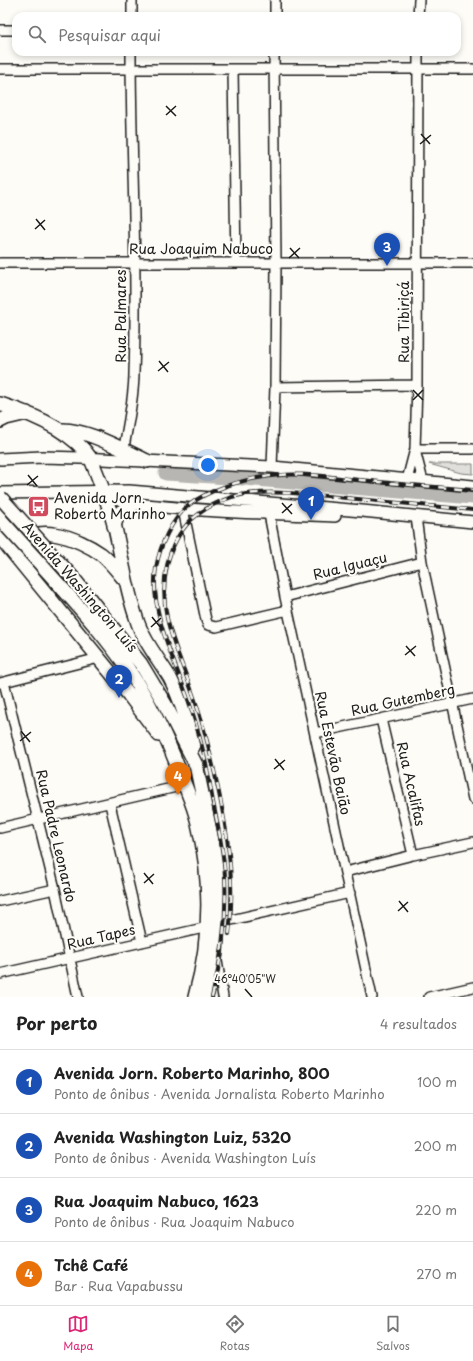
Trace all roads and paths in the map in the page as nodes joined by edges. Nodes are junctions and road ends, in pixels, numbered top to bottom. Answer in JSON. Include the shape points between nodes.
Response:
{"nodes":[{"id":1,"x":132,"y":0,"type":"edge"},
{"id":2,"x":275,"y":0,"type":"edge"},
{"id":3,"x":418,"y":0,"type":"edge"},
{"id":4,"x":132,"y":12,"type":"edge"},
{"id":5,"x":275,"y":12,"type":"edge"},
{"id":6,"x":418,"y":12,"type":"edge"},
{"id":7,"x":0,"y":30,"type":"edge"},
{"id":8,"x":12,"y":30,"type":"edge"},
{"id":9,"x":131,"y":56,"type":"edge"},
{"id":10,"x":274,"y":56,"type":"edge"},
{"id":11,"x":418,"y":56,"type":"edge"},
{"id":12,"x":0,"y":69,"type":"edge"},
{"id":13,"x":131,"y":69,"type":"junction"},
{"id":14,"x":233,"y":69,"type":"junction"},
{"id":15,"x":274,"y":69,"type":"junction"},
{"id":16,"x":418,"y":69,"type":"junction"},
{"id":17,"x":473,"y":69,"type":"edge"},
{"id":18,"x":0,"y":263,"type":"edge"},
{"id":19,"x":135,"y":263,"type":"junction"},
{"id":20,"x":236,"y":263,"type":"junction"},
{"id":21,"x":276,"y":263,"type":"junction"},
{"id":22,"x":418,"y":263,"type":"junction"},
{"id":23,"x":473,"y":263,"type":"edge"},
{"id":24,"x":417,"y":385,"type":"junction"},
{"id":25,"x":275,"y":387,"type":"junction"},
{"id":26,"x":0,"y":404,"type":"edge"},
{"id":27,"x":27,"y":413,"type":"junction"},
{"id":28,"x":0,"y":421,"type":"edge"},
{"id":29,"x":60,"y":430,"type":"junction"},
{"id":30,"x":415,"y":449,"type":"junction"},
{"id":31,"x":473,"y":449,"type":"edge"},
{"id":32,"x":123,"y":455,"type":"junction"},
{"id":33,"x":0,"y":458,"type":"edge"},
{"id":34,"x":91,"y":459,"type":"junction"},
{"id":35,"x":147,"y":461,"type":"joint"},
{"id":36,"x":272,"y":467,"type":"junction"},
{"id":37,"x":406,"y":480,"type":"junction"},
{"id":38,"x":423,"y":481,"type":"junction"},
{"id":39,"x":473,"y":486,"type":"edge"},
{"id":40,"x":108,"y":491,"type":"junction"},
{"id":41,"x":0,"y":492,"type":"edge"},
{"id":42,"x":0,"y":497,"type":"edge"},
{"id":43,"x":136,"y":503,"type":"junction"},
{"id":44,"x":183,"y":509,"type":"junction"},
{"id":45,"x":362,"y":511,"type":"junction"},
{"id":46,"x":269,"y":514,"type":"junction"},
{"id":47,"x":416,"y":517,"type":"junction"},
{"id":48,"x":0,"y":520,"type":"edge"},
{"id":49,"x":473,"y":522,"type":"edge"},
{"id":50,"x":114,"y":526,"type":"junction"},
{"id":51,"x":0,"y":537,"type":"edge"},
{"id":52,"x":16,"y":559,"type":"junction"},
{"id":53,"x":422,"y":562,"type":"junction"},
{"id":54,"x":127,"y":584,"type":"junction"},
{"id":55,"x":285,"y":597,"type":"junction"},
{"id":56,"x":288,"y":610,"type":"junction"},
{"id":57,"x":99,"y":658,"type":"junction"},
{"id":58,"x":2,"y":682,"type":"edge"},
{"id":59,"x":473,"y":699,"type":"edge"},
{"id":60,"x":452,"y":703,"type":"junction"},
{"id":61,"x":381,"y":719,"type":"junction"},
{"id":62,"x":315,"y":733,"type":"junction"},
{"id":63,"x":173,"y":752,"type":"junction"},
{"id":64,"x":473,"y":754,"type":"edge"},
{"id":65,"x":463,"y":756,"type":"junction"},
{"id":66,"x":196,"y":764,"type":"junction"},
{"id":67,"x":185,"y":785,"type":"junction"},
{"id":68,"x":473,"y":799,"type":"edge"},
{"id":69,"x":110,"y":804,"type":"junction"},
{"id":70,"x":38,"y":819,"type":"junction"},
{"id":71,"x":0,"y":828,"type":"edge"},
{"id":72,"x":473,"y":842,"type":"edge"},
{"id":73,"x":413,"y":855,"type":"junction"},
{"id":74,"x":345,"y":872,"type":"junction"},
{"id":75,"x":55,"y":889,"type":"junction"},
{"id":76,"x":350,"y":893,"type":"junction"},
{"id":77,"x":0,"y":901,"type":"edge"},
{"id":78,"x":213,"y":925,"type":"junction"},
{"id":79,"x":142,"y":942,"type":"junction"},
{"id":80,"x":216,"y":953,"type":"junction"},
{"id":81,"x":69,"y":959,"type":"junction"},
{"id":82,"x":0,"y":974,"type":"edge"},
{"id":83,"x":473,"y":987,"type":"edge"},
{"id":84,"x":78,"y":997,"type":"edge"},
{"id":85,"x":195,"y":997,"type":"edge"},
{"id":86,"x":206,"y":997,"type":"edge"},
{"id":87,"x":223,"y":997,"type":"edge"},
{"id":88,"x":372,"y":997,"type":"edge"},
{"id":89,"x":429,"y":997,"type":"edge"}],
"edges":[{"from":1,"to":4,"type":"street"},
{"from":2,"to":5,"type":"street"},
{"from":3,"to":6,"type":"street"},
{"from":7,"to":8,"type":"street"},
{"from":9,"to":13,"type":"street","name":"Rua Palmares"},
{"from":10,"to":15,"type":"street"},
{"from":11,"to":16,"type":"street","name":"Rua Tibiriçá"},
{"from":12,"to":13,"type":"street"},
{"from":13,"to":14,"type":"street"},
{"from":13,"to":19,"type":"street","name":"Rua Palmares"},
{"from":14,"to":15,"type":"street"},
{"from":14,"to":20,"type":"street"},
{"from":15,"to":16,"type":"street"},
{"from":15,"to":21,"type":"street"},
{"from":16,"to":17,"type":"street"},
{"from":16,"to":22,"type":"street","name":"Rua Tibiriçá"},
{"from":18,"to":19,"type":"street","name":"Rua Joaquim Nabuco"},
{"from":19,"to":20,"type":"street","name":"Rua Joaquim Nabuco"},
{"from":19,"to":32,"type":"street","name":"Rua Palmares","via":[[134,374]]},
{"from":20,"to":21,"type":"street","name":"Rua Joaquim Nabuco"},
{"from":21,"to":22,"type":"street","name":"Rua Joaquim Nabuco"},
{"from":21,"to":25,"type":"street"},
{"from":22,"to":23,"type":"street","name":"Rua Joaquim Nabuco"},
{"from":22,"to":24,"type":"street","name":"Rua Tibiriçá"},
{"from":24,"to":25,"type":"street"},
{"from":24,"to":30,"type":"street","name":"Rua Tibiriçá"},
{"from":25,"to":36,"type":"street"},
{"from":26,"to":27,"type":"highway"},
{"from":27,"to":28,"type":"highway"},
{"from":27,"to":29,"type":"highway"},
{"from":29,"to":32,"type":"highway","via":[[70,429],[81,433]]},
{"from":29,"to":34,"type":"highway"},
{"from":30,"to":31,"type":"street"},
{"from":30,"to":37,"type":"street","name":"Rua Tibiriçá"},
{"from":30,"to":38,"type":"street","name":"Rua Tibiriçá"},
{"from":32,"to":34,"type":"main road"},
{"from":32,"to":35,"type":"highway"},
{"from":33,"to":34,"type":"main road"},
{"from":34,"to":40,"type":"highway"},
{"from":35,"to":36,"type":"main road"},
{"from":36,"to":37,"type":"main road"},
{"from":37,"to":38,"type":"main road"},
{"from":38,"to":39,"type":"main road"},
{"from":40,"to":41,"type":"main road"},
{"from":40,"to":43,"type":"main road","via":[[117,498]]},
{"from":40,"to":45,"type":"main road"},
{"from":40,"to":50,"type":"highway"},
{"from":42,"to":66,"type":"highway","name":"Avenida Washington Luís","bridge":true,"via":[[74,579],[141,664]]},
{"from":43,"to":44,"type":"main road"},
{"from":43,"to":50,"type":"highway","via":[[118,514]]},
{"from":44,"to":46,"type":"main road"},
{"from":44,"to":56,"type":"street","via":[[208,625],[216,627]]},
{"from":45,"to":46,"type":"main road","via":[[347,517]]},
{"from":45,"to":47,"type":"main road"},
{"from":46,"to":55,"type":"street","name":"Rua Estevão Baião"},
{"from":47,"to":49,"type":"main road"},
{"from":47,"to":53,"type":"street"},
{"from":48,"to":63,"type":"highway","name":"Avenida Washington Luís","bridge":true,"via":[[98,629],[146,698]]},
{"from":50,"to":54,"type":"highway"},
{"from":51,"to":52,"type":"highway"},
{"from":52,"to":54,"type":"highway","via":[[18,546],[27,538],[39,534],[52,534],[69,538],[102,555]]},
{"from":52,"to":57,"type":"highway"},
{"from":53,"to":55,"type":"street","name":"Rua Iguaçu"},
{"from":53,"to":60,"type":"street"},
{"from":54,"to":66,"type":"highway","via":[[136,618],[150,647],[171,680],[187,721]]},
{"from":55,"to":56,"type":"street","name":"Rua Estevão Baião"},
{"from":56,"to":62,"type":"street","name":"Rua Estevão Baião"},
{"from":57,"to":58,"type":"street"},
{"from":57,"to":63,"type":"highway"},
{"from":58,"to":70,"type":"street","name":"Rua Padre Leonardo"},
{"from":59,"to":60,"type":"street","name":"Rua Gutemberg"},
{"from":60,"to":61,"type":"street","name":"Rua Gutemberg"},
{"from":60,"to":65,"type":"street"},
{"from":61,"to":62,"type":"street","name":"Rua Gutemberg"},
{"from":61,"to":73,"type":"street","name":"Rua Acalifas"},
{"from":62,"to":74,"type":"street","name":"Rua Estevão Baião"},
{"from":63,"to":67,"type":"highway","name":"Avenida Washington Luís"},
{"from":64,"to":65,"type":"street"},
{"from":65,"to":68,"type":"street"},
{"from":66,"to":78,"type":"highway","name":"Avenida Washington Luís","via":[[215,854],[218,886]]},
{"from":67,"to":69,"type":"street"},
{"from":67,"to":78,"type":"highway","name":"Avenida Washington Luís","via":[[192,802],[205,855]]},
{"from":69,"to":70,"type":"street"},
{"from":69,"to":79,"type":"street"},
{"from":70,"to":71,"type":"street"},
{"from":70,"to":75,"type":"street","name":"Rua Padre Leonardo"},
{"from":72,"to":73,"type":"street"},
{"from":73,"to":74,"type":"street"},
{"from":74,"to":76,"type":"street","name":"Rua Estevão Baião"},
{"from":75,"to":77,"type":"street"},
{"from":75,"to":81,"type":"street","name":"Rua Padre Leonardo"},
{"from":76,"to":78,"type":"street","name":"Rua Tapes"},
{"from":76,"to":88,"type":"street","name":"Rua Estevão Baião"},
{"from":78,"to":79,"type":"street","name":"Rua Tapes"},
{"from":78,"to":80,"type":"highway","name":"Avenida Washington Luís"},
{"from":78,"to":85,"type":"highway","name":"Avenida Washington Luís"},
{"from":79,"to":81,"type":"street","name":"Rua Tapes"},
{"from":80,"to":86,"type":"highway","name":"Avenida Washington Luís"},
{"from":80,"to":87,"type":"street"},
{"from":81,"to":82,"type":"street","name":"Rua Tapes"},
{"from":81,"to":84,"type":"street","name":"Rua Padre Leonardo"},
{"from":83,"to":89,"type":"street"}]}
